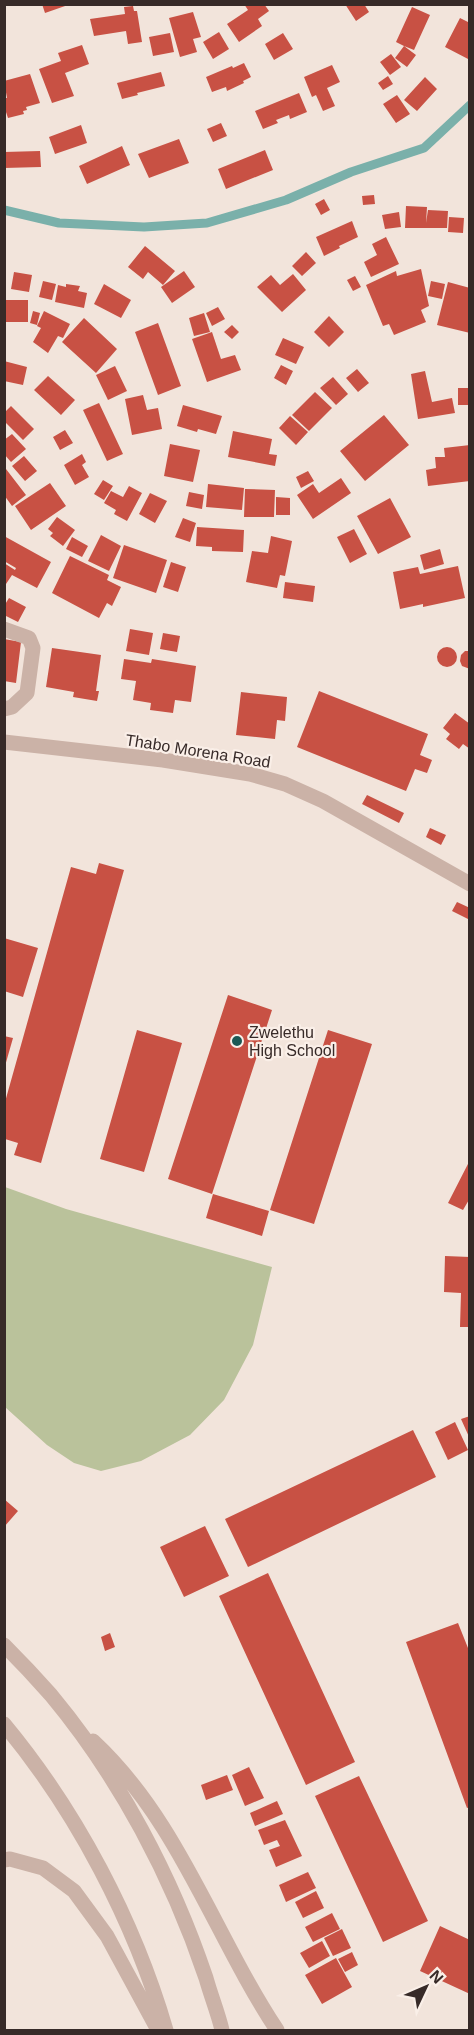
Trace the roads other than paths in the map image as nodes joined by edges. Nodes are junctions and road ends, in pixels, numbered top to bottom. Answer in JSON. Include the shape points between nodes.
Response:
{"nodes":[{"id":1,"x":4,"y":629,"type":"edge"},
{"id":2,"x":4,"y":709,"type":"edge"},
{"id":3,"x":4,"y":742,"type":"edge"},
{"id":4,"x":470,"y":884,"type":"edge"},
{"id":5,"x":4,"y":1645,"type":"edge"},
{"id":6,"x":69,"y":1719,"type":"junction"},
{"id":7,"x":4,"y":1724,"type":"edge"},
{"id":8,"x":11,"y":1738,"type":"edge"},
{"id":9,"x":4,"y":1860,"type":"edge"},
{"id":10,"x":158,"y":2031,"type":"edge"},
{"id":11,"x":166,"y":2031,"type":"edge"},
{"id":12,"x":222,"y":2031,"type":"edge"},
{"id":13,"x":277,"y":2031,"type":"edge"}],
"edges":[{"from":1,"to":2,"type":"street","via":[[29,638],[33,648],[27,693]]},
{"from":3,"to":4,"type":"street","name":"Thabo Morena Road","via":[[163,760],[250,774],[285,784],[323,801]]},
{"from":5,"to":6,"type":"street"},
{"from":6,"to":12,"type":"street","via":[[117,1787],[171,1888]]},
{"from":6,"to":13,"type":"street","via":[[127,1776],[160,1823]]},
{"from":7,"to":8,"type":"street"},
{"from":8,"to":11,"type":"street","via":[[41,1771],[96,1860],[128,1926]]},
{"from":9,"to":10,"type":"street","via":[[43,1868],[74,1891],[107,1936]]}]}
